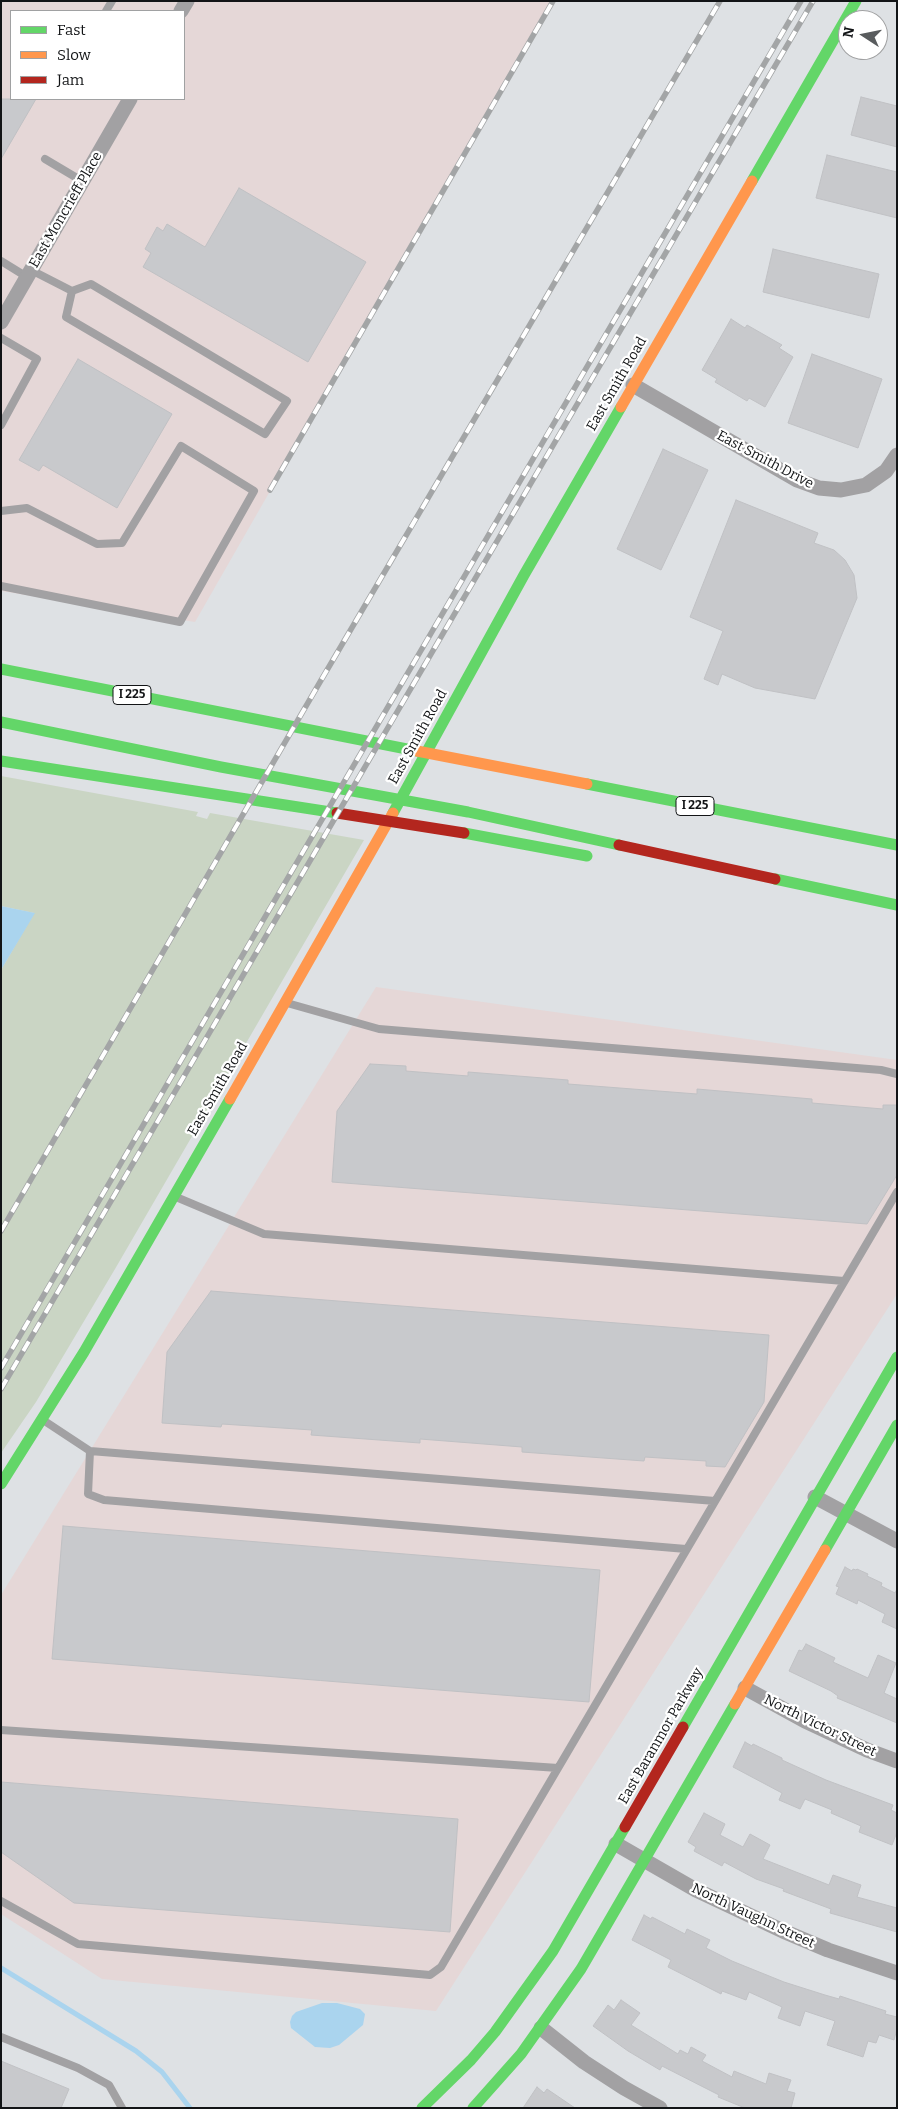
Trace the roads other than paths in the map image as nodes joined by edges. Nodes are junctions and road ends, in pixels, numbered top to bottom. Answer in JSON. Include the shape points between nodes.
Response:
{"nodes":[{"id":1,"x":856,"y":1,"type":"edge"},
{"id":2,"x":129,"y":100,"type":"edge"},
{"id":3,"x":45,"y":159,"type":"dead end"},
{"id":4,"x":82,"y":181,"type":"junction"},
{"id":5,"x":1,"y":261,"type":"edge"},
{"id":6,"x":29,"y":273,"type":"junction"},
{"id":7,"x":72,"y":291,"type":"junction"},
{"id":8,"x":1,"y":322,"type":"edge"},
{"id":9,"x":1,"y":338,"type":"edge"},
{"id":10,"x":633,"y":385,"type":"junction"},
{"id":11,"x":1,"y":425,"type":"edge"},
{"id":12,"x":897,"y":455,"type":"edge"},
{"id":13,"x":1,"y":511,"type":"edge"},
{"id":14,"x":1,"y":586,"type":"edge"},
{"id":15,"x":1,"y":668,"type":"edge"},
{"id":16,"x":1,"y":722,"type":"edge"},
{"id":17,"x":1,"y":761,"type":"edge"},
{"id":18,"x":897,"y":845,"type":"edge"},
{"id":19,"x":597,"y":858,"type":"dead end"},
{"id":20,"x":732,"y":882,"type":"dead end"},
{"id":21,"x":897,"y":905,"type":"edge"},
{"id":22,"x":897,"y":911,"type":"edge"},
{"id":23,"x":286,"y":1003,"type":"junction"},
{"id":24,"x":897,"y":1074,"type":"edge"},
{"id":25,"x":897,"y":1192,"type":"edge"},
{"id":26,"x":174,"y":1196,"type":"junction"},
{"id":27,"x":844,"y":1281,"type":"junction"},
{"id":28,"x":897,"y":1357,"type":"edge"},
{"id":29,"x":43,"y":1420,"type":"junction"},
{"id":30,"x":897,"y":1425,"type":"edge"},
{"id":31,"x":90,"y":1451,"type":"junction"},
{"id":32,"x":1,"y":1484,"type":"edge"},
{"id":33,"x":815,"y":1497,"type":"junction"},
{"id":34,"x":715,"y":1501,"type":"junction"},
{"id":35,"x":845,"y":1514,"type":"junction"},
{"id":36,"x":897,"y":1541,"type":"edge"},
{"id":37,"x":686,"y":1549,"type":"junction"},
{"id":38,"x":745,"y":1688,"type":"junction"},
{"id":39,"x":1,"y":1730,"type":"edge"},
{"id":40,"x":897,"y":1761,"type":"edge"},
{"id":41,"x":558,"y":1768,"type":"junction"},
{"id":42,"x":616,"y":1844,"type":"junction"},
{"id":43,"x":646,"y":1862,"type":"junction"},
{"id":44,"x":1,"y":1901,"type":"edge"},
{"id":45,"x":897,"y":1973,"type":"edge"},
{"id":46,"x":541,"y":2028,"type":"junction"},
{"id":47,"x":1,"y":2036,"type":"edge"},
{"id":48,"x":122,"y":2108,"type":"edge"},
{"id":49,"x":422,"y":2108,"type":"edge"},
{"id":50,"x":473,"y":2108,"type":"edge"},
{"id":51,"x":660,"y":2108,"type":"edge"}],
"edges":[{"from":1,"to":10,"type":"main road","name":"East Smith Road"},
{"from":2,"to":4,"type":"street","name":"East Moncrieff Place"},
{"from":3,"to":4,"type":"lane"},
{"from":4,"to":6,"type":"street","name":"East Moncrieff Place"},
{"from":5,"to":6,"type":"lane"},
{"from":6,"to":7,"type":"lane"},
{"from":6,"to":8,"type":"street","name":"East Moncrieff Place"},
{"from":7,"to":7,"type":"lane","via":[[66,317],[265,434],[287,401],[91,284]]},
{"from":9,"to":11,"type":"lane","via":[[37,359]]},
{"from":10,"to":12,"type":"street","name":"East Smith Drive","via":[[796,480],[819,488],[841,490],[866,485],[886,471]]},
{"from":10,"to":23,"type":"main road","name":"East Smith Road"},
{"from":13,"to":14,"type":"lane","via":[[27,508],[97,544],[122,543],[181,446],[254,491],[180,622]]},
{"from":15,"to":18,"type":"main road","number":"I 225"},
{"from":16,"to":21,"type":"main road","via":[[221,767],[468,812]]},
{"from":17,"to":19,"type":"main road","via":[[457,832]]},
{"from":20,"to":22,"type":"main road"},
{"from":23,"to":24,"type":"lane","via":[[379,1029],[872,1069]]},
{"from":23,"to":26,"type":"main road","name":"East Smith Road"},
{"from":25,"to":27,"type":"lane"},
{"from":26,"to":27,"type":"lane","via":[[264,1234]]},
{"from":26,"to":29,"type":"main road","name":"East Smith Road"},
{"from":27,"to":34,"type":"lane"},
{"from":28,"to":33,"type":"main road","name":"East Baranmor Parkway"},
{"from":29,"to":31,"type":"lane"},
{"from":29,"to":32,"type":"main road","name":"East Smith Road"},
{"from":30,"to":35,"type":"main road"},
{"from":31,"to":34,"type":"lane"},
{"from":31,"to":37,"type":"lane","via":[[88,1494],[104,1500]]},
{"from":33,"to":35,"type":"street"},
{"from":33,"to":42,"type":"main road","name":"East Baranmor Parkway"},
{"from":34,"to":37,"type":"lane"},
{"from":35,"to":36,"type":"street"},
{"from":35,"to":38,"type":"main road"},
{"from":37,"to":41,"type":"lane"},
{"from":38,"to":40,"type":"street","name":"North Victor Street","via":[[806,1721]]},
{"from":38,"to":43,"type":"main road"},
{"from":39,"to":41,"type":"lane"},
{"from":41,"to":44,"type":"lane","via":[[441,1967],[430,1975],[78,1944]]},
{"from":42,"to":43,"type":"street","name":"North Vaughn Street"},
{"from":42,"to":49,"type":"main road","name":"East Baranmor Parkway","via":[[553,1951],[514,2008],[471,2060]]},
{"from":43,"to":45,"type":"street","name":"North Vaughn Street","via":[[696,1890],[783,1931]]},
{"from":43,"to":46,"type":"main road","via":[[582,1969]]},
{"from":46,"to":50,"type":"main road"},
{"from":46,"to":51,"type":"street","via":[[584,2062]]},
{"from":47,"to":48,"type":"lane","via":[[78,2068],[109,2085]]}]}
